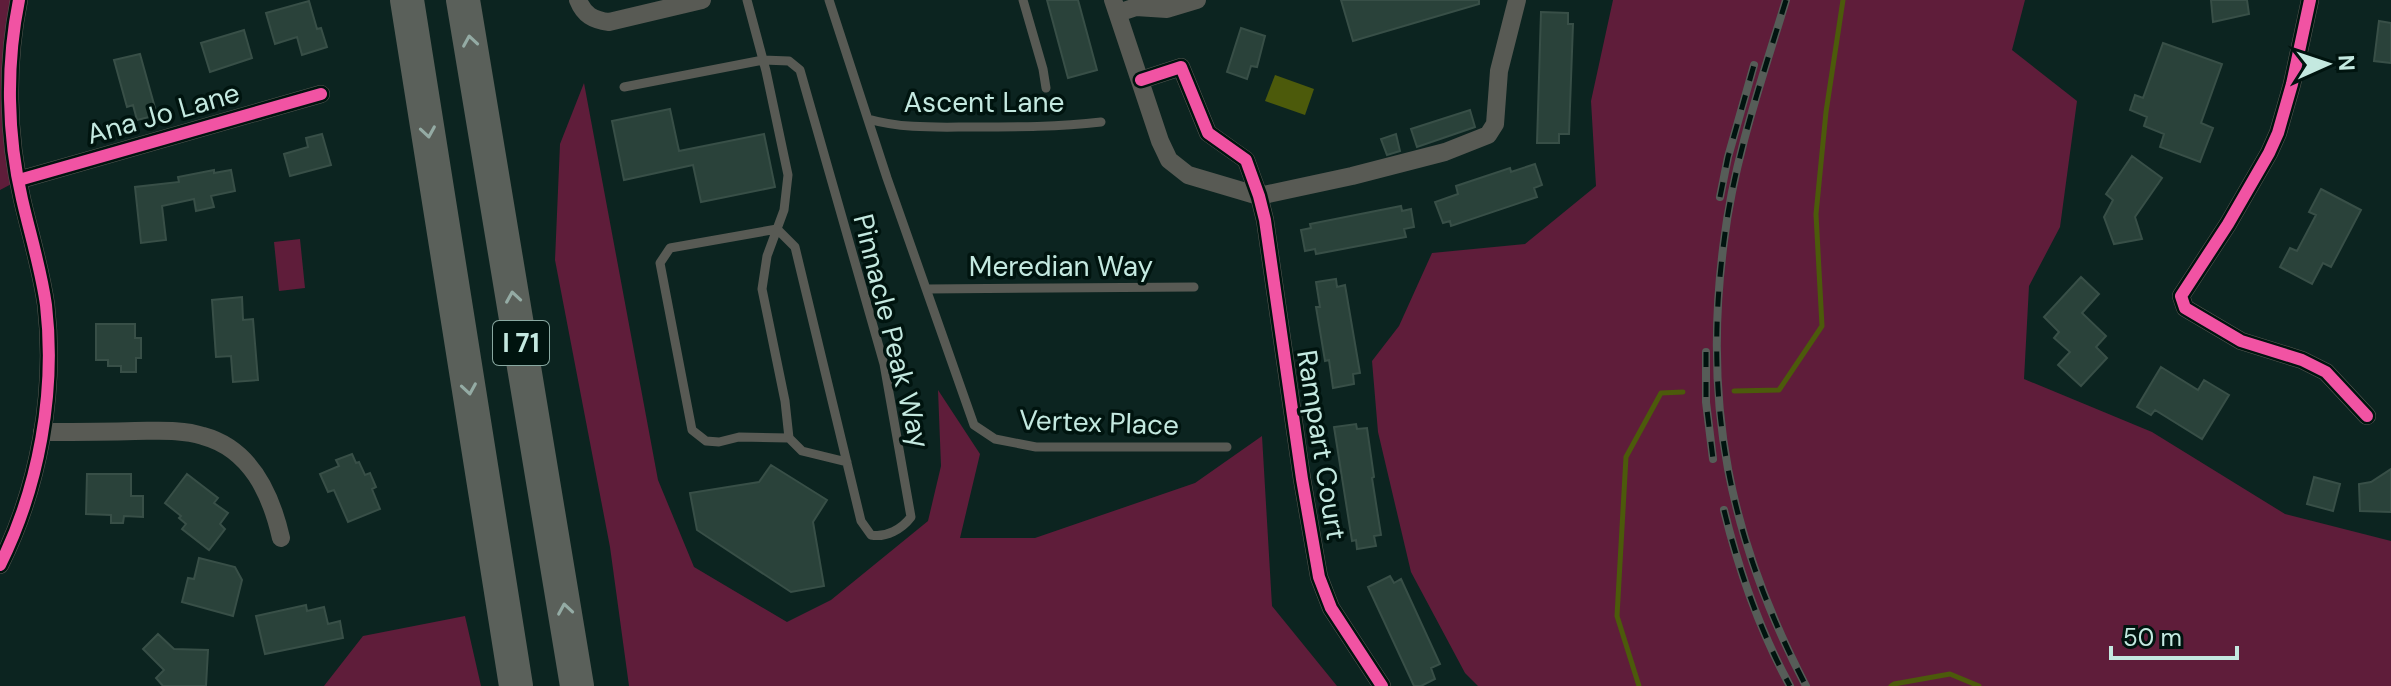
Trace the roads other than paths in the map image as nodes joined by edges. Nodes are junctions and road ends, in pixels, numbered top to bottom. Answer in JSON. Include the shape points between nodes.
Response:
{"nodes":[{"id":1,"x":19,"y":0,"type":"edge"},
{"id":2,"x":407,"y":0,"type":"edge"},
{"id":3,"x":463,"y":0,"type":"edge"},
{"id":4,"x":578,"y":0,"type":"edge"},
{"id":5,"x":702,"y":0,"type":"edge"},
{"id":6,"x":747,"y":0,"type":"edge"},
{"id":7,"x":829,"y":0,"type":"edge"},
{"id":8,"x":1023,"y":0,"type":"edge"},
{"id":9,"x":1197,"y":0,"type":"edge"},
{"id":10,"x":1517,"y":0,"type":"edge"},
{"id":11,"x":2310,"y":0,"type":"edge"},
{"id":12,"x":1116,"y":6,"type":"edge"},
{"id":13,"x":763,"y":60,"type":"junction"},
{"id":14,"x":1141,"y":80,"type":"junction"},
{"id":15,"x":624,"y":87,"type":"dead end"},
{"id":16,"x":1046,"y":88,"type":"dead end"},
{"id":17,"x":321,"y":94,"type":"dead end"},
{"id":18,"x":6,"y":98,"type":"edge"},
{"id":19,"x":868,"y":119,"type":"junction"},
{"id":20,"x":1101,"y":122,"type":"dead end"},
{"id":21,"x":19,"y":180,"type":"junction"},
{"id":22,"x":1259,"y":196,"type":"junction"},
{"id":23,"x":777,"y":229,"type":"junction"},
{"id":24,"x":1194,"y":287,"type":"dead end"},
{"id":25,"x":927,"y":289,"type":"junction"},
{"id":26,"x":2367,"y":416,"type":"dead end"},
{"id":27,"x":974,"y":425,"type":"joint"},
{"id":28,"x":42,"y":432,"type":"junction"},
{"id":29,"x":789,"y":438,"type":"junction"},
{"id":30,"x":1227,"y":447,"type":"dead end"},
{"id":31,"x":847,"y":462,"type":"junction"},
{"id":32,"x":281,"y":538,"type":"dead end"},
{"id":33,"x":5,"y":541,"type":"edge"},
{"id":34,"x":0,"y":565,"type":"edge"},
{"id":35,"x":516,"y":686,"type":"edge"},
{"id":36,"x":577,"y":686,"type":"edge"},
{"id":37,"x":1382,"y":686,"type":"edge"}],
"edges":[{"from":1,"to":18,"type":"street"},
{"from":2,"to":35,"type":"highway","number":"I 71","one_way":true},
{"from":36,"to":3,"type":"highway","number":"I 71","one_way":true},
{"from":4,"to":5,"type":"street","via":[[587,15],[609,22]]},
{"from":6,"to":13,"type":"lane"},
{"from":7,"to":19,"type":"lane","name":"Pinnacle Peak Way"},
{"from":8,"to":16,"type":"lane"},
{"from":9,"to":12,"type":"street","via":[[1167,9]]},
{"from":10,"to":22,"type":"street","via":[[1499,71],[1495,124],[1488,135],[1445,152]]},
{"from":11,"to":26,"type":"street","via":[[2278,133],[2181,296],[2185,308],[2241,341],[2326,372]]},
{"from":12,"to":14,"type":"street"},
{"from":13,"to":15,"type":"lane"},
{"from":13,"to":23,"type":"lane","via":[[788,175]]},
{"from":13,"to":31,"type":"lane","name":"Pinnacle Peak Way","via":[[789,61],[800,70],[884,364],[910,506],[911,517],[903,527],[871,535],[861,521]]},
{"from":14,"to":22,"type":"street","via":[[1169,160],[1188,175]]},
{"from":14,"to":22,"type":"street","name":"Rampart Court","via":[[1181,67],[1208,133],[1246,160]]},
{"from":17,"to":21,"type":"street","name":"Ana Jo Lane"},
{"from":18,"to":21,"type":"street"},
{"from":19,"to":20,"type":"lane","name":"Ascent Lane","via":[[919,127]]},
{"from":19,"to":25,"type":"lane","name":"Pinnacle Peak Way"},
{"from":21,"to":28,"type":"street","via":[[46,307]]},
{"from":22,"to":37,"type":"street","name":"Rampart Court","via":[[1319,577],[1331,608]]},
{"from":23,"to":29,"type":"lane","via":[[762,289]]},
{"from":23,"to":29,"type":"lane","via":[[670,248],[660,263],[692,430],[706,441]]},
{"from":23,"to":31,"type":"lane","name":"Pinnacle Peak Way","via":[[795,247]]},
{"from":24,"to":25,"type":"lane","name":"Meredian Way"},
{"from":25,"to":27,"type":"lane","name":"Pinnacle Peak Way"},
{"from":27,"to":30,"type":"lane","name":"Vertex Place","via":[[995,439],[1036,447]]},
{"from":28,"to":32,"type":"street","via":[[176,432],[221,443],[263,484]]},
{"from":28,"to":33,"type":"street","via":[[34,472]]},
{"from":29,"to":31,"type":"lane","via":[[802,451]]},
{"from":33,"to":34,"type":"street"}]}
